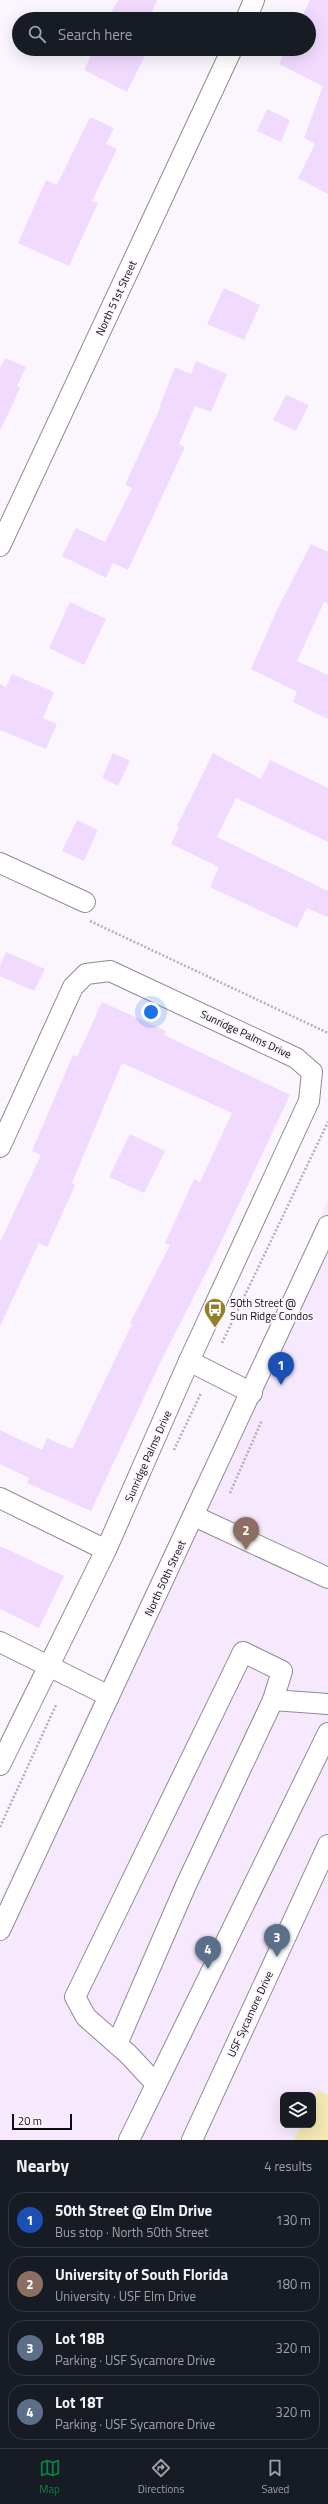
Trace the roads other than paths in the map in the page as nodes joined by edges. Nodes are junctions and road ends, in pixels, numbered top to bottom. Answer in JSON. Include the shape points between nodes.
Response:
{"nodes":[{"id":1,"x":254,"y":0,"type":"edge"},
{"id":2,"x":249,"y":12,"type":"edge"},
{"id":3,"x":229,"y":56,"type":"edge"},
{"id":4,"x":0,"y":546,"type":"edge"},
{"id":5,"x":0,"y":863,"type":"edge"},
{"id":6,"x":86,"y":911,"type":"road end"},
{"id":7,"x":0,"y":1147,"type":"edge"},
{"id":8,"x":328,"y":1226,"type":"edge"},
{"id":9,"x":189,"y":1361,"type":"junction"},
{"id":10,"x":252,"y":1393,"type":"junction"},
{"id":11,"x":0,"y":1498,"type":"edge"},
{"id":12,"x":194,"y":1516,"type":"junction"},
{"id":13,"x":106,"y":1550,"type":"junction"},
{"id":14,"x":328,"y":1578,"type":"edge"},
{"id":15,"x":0,"y":1642,"type":"edge"},
{"id":16,"x":48,"y":1666,"type":"junction"},
{"id":17,"x":109,"y":1696,"type":"junction"},
{"id":18,"x":273,"y":1700,"type":"junction"},
{"id":19,"x":328,"y":1704,"type":"edge"},
{"id":20,"x":328,"y":1734,"type":"edge"},
{"id":21,"x":0,"y":1765,"type":"edge"},
{"id":22,"x":328,"y":1845,"type":"edge"},
{"id":23,"x":0,"y":1930,"type":"edge"},
{"id":24,"x":117,"y":2044,"type":"junction"},
{"id":25,"x":156,"y":2084,"type":"junction"},
{"id":26,"x":129,"y":2140,"type":"edge"},
{"id":27,"x":192,"y":2140,"type":"edge"}],
"edges":[{"from":1,"to":2,"type":"street"},
{"from":3,"to":4,"type":"street","name":"North 51st Street"},
{"from":5,"to":6,"type":"street"},
{"from":7,"to":9,"type":"street","name":"Sunridge Palms Drive","via":[[73,987],[86,974],[110,971],[296,1058],[312,1072],[309,1101]]},
{"from":8,"to":10,"type":"street","name":"North 50th Street"},
{"from":9,"to":10,"type":"street"},
{"from":9,"to":13,"type":"street","name":"Sunridge Palms Drive"},
{"from":10,"to":12,"type":"street","name":"North 50th Street"},
{"from":11,"to":13,"type":"street"},
{"from":12,"to":14,"type":"street"},
{"from":12,"to":17,"type":"street","name":"North 50th Street"},
{"from":13,"to":16,"type":"street","name":"Sunridge Palms Drive"},
{"from":15,"to":16,"type":"street"},
{"from":16,"to":17,"type":"street"},
{"from":16,"to":21,"type":"street","name":"Sunridge Palms Drive"},
{"from":17,"to":23,"type":"street","name":"North 50th Street"},
{"from":18,"to":19,"type":"street"},
{"from":18,"to":24,"type":"street","via":[[186,1885]]},
{"from":18,"to":24,"type":"street","via":[[282,1671],[243,1652],[75,1997],[86,2017]]},
{"from":20,"to":25,"type":"street"},
{"from":22,"to":27,"type":"street","name":"USF Sycamore Drive"},
{"from":24,"to":25,"type":"street"},
{"from":25,"to":26,"type":"street"}]}
